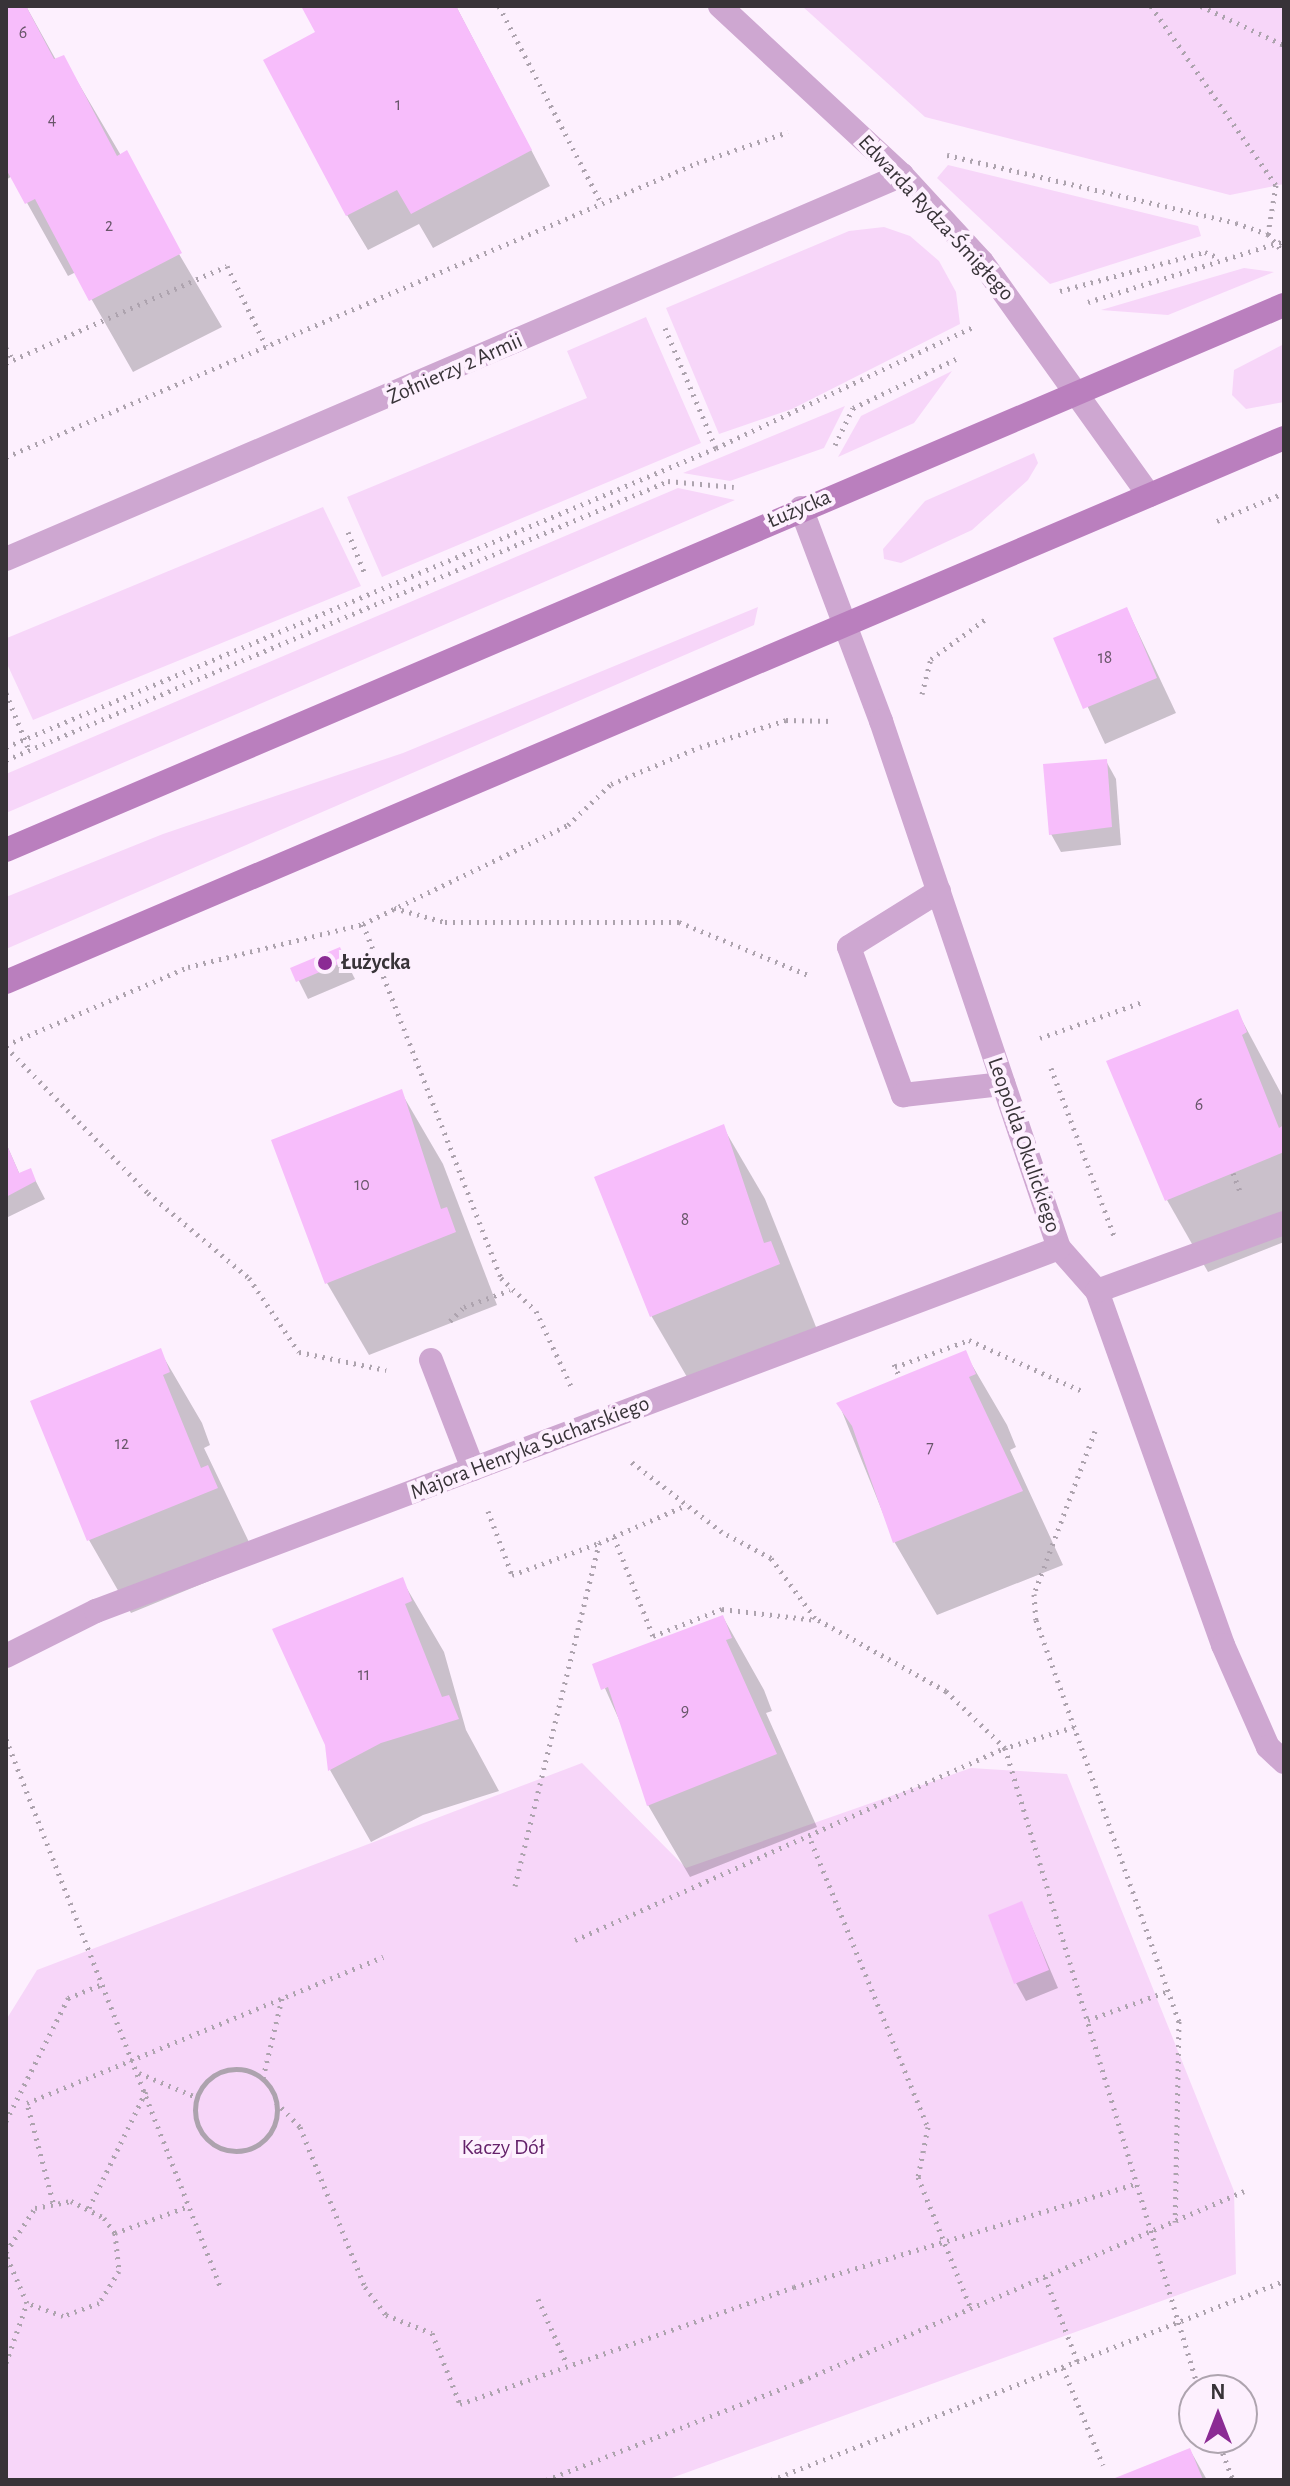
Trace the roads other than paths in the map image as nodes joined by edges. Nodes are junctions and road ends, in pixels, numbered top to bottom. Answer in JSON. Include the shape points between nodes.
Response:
{"nodes":[{"id":1,"x":720,"y":6,"type":"edge"},
{"id":2,"x":902,"y":175,"type":"junction"},
{"id":3,"x":1284,"y":305,"type":"edge"},
{"id":4,"x":1081,"y":394,"type":"junction"},
{"id":5,"x":1284,"y":438,"type":"edge"},
{"id":6,"x":1149,"y":495,"type":"junction"},
{"id":7,"x":801,"y":508,"type":"junction"},
{"id":8,"x":6,"y":559,"type":"edge"},
{"id":9,"x":843,"y":622,"type":"junction"},
{"id":10,"x":6,"y":850,"type":"edge"},
{"id":11,"x":939,"y":891,"type":"junction"},
{"id":12,"x":6,"y":982,"type":"edge"},
{"id":13,"x":1003,"y":1084,"type":"junction"},
{"id":14,"x":1284,"y":1223,"type":"edge"},
{"id":15,"x":1059,"y":1248,"type":"junction"},
{"id":16,"x":1097,"y":1291,"type":"junction"},
{"id":17,"x":431,"y":1360,"type":"road end"},
{"id":18,"x":473,"y":1469,"type":"junction"},
{"id":19,"x":6,"y":1656,"type":"edge"},
{"id":20,"x":1284,"y":1762,"type":"edge"}],
"edges":[{"from":1,"to":2,"type":"street","name":"Edwarda Rydza-Śmigłego"},
{"from":2,"to":4,"type":"street","name":"Edwarda Rydza-Śmigłego","via":[[1019,306]]},
{"from":2,"to":8,"type":"street","name":"Żołnierzy 2 Armii"},
{"from":3,"to":4,"type":"main road","name":"Łużycka"},
{"from":4,"to":6,"type":"street","name":"Edwarda Rydza-Śmigłego"},
{"from":4,"to":7,"type":"main road","name":"Łużycka"},
{"from":5,"to":6,"type":"main road"},
{"from":6,"to":9,"type":"main road"},
{"from":7,"to":9,"type":"street","name":"Leopolda Okulickiego"},
{"from":7,"to":10,"type":"main road","name":"Łużycka"},
{"from":9,"to":11,"type":"street","name":"Leopolda Okulickiego"},
{"from":9,"to":12,"type":"main road"},
{"from":11,"to":13,"type":"street","name":"Leopolda Okulickiego"},
{"from":11,"to":13,"type":"street","via":[[849,947],[903,1095]]},
{"from":13,"to":15,"type":"street","name":"Leopolda Okulickiego"},
{"from":14,"to":16,"type":"street"},
{"from":15,"to":16,"type":"street","name":"Leopolda Okulickiego"},
{"from":15,"to":18,"type":"street","name":"Majora Henryka Sucharskiego"},
{"from":16,"to":20,"type":"street","name":"Leopolda Okulickiego","via":[[1223,1645],[1268,1747]]},
{"from":17,"to":18,"type":"street"},
{"from":18,"to":19,"type":"street","name":"Majora Henryka Sucharskiego","via":[[96,1611]]}]}
